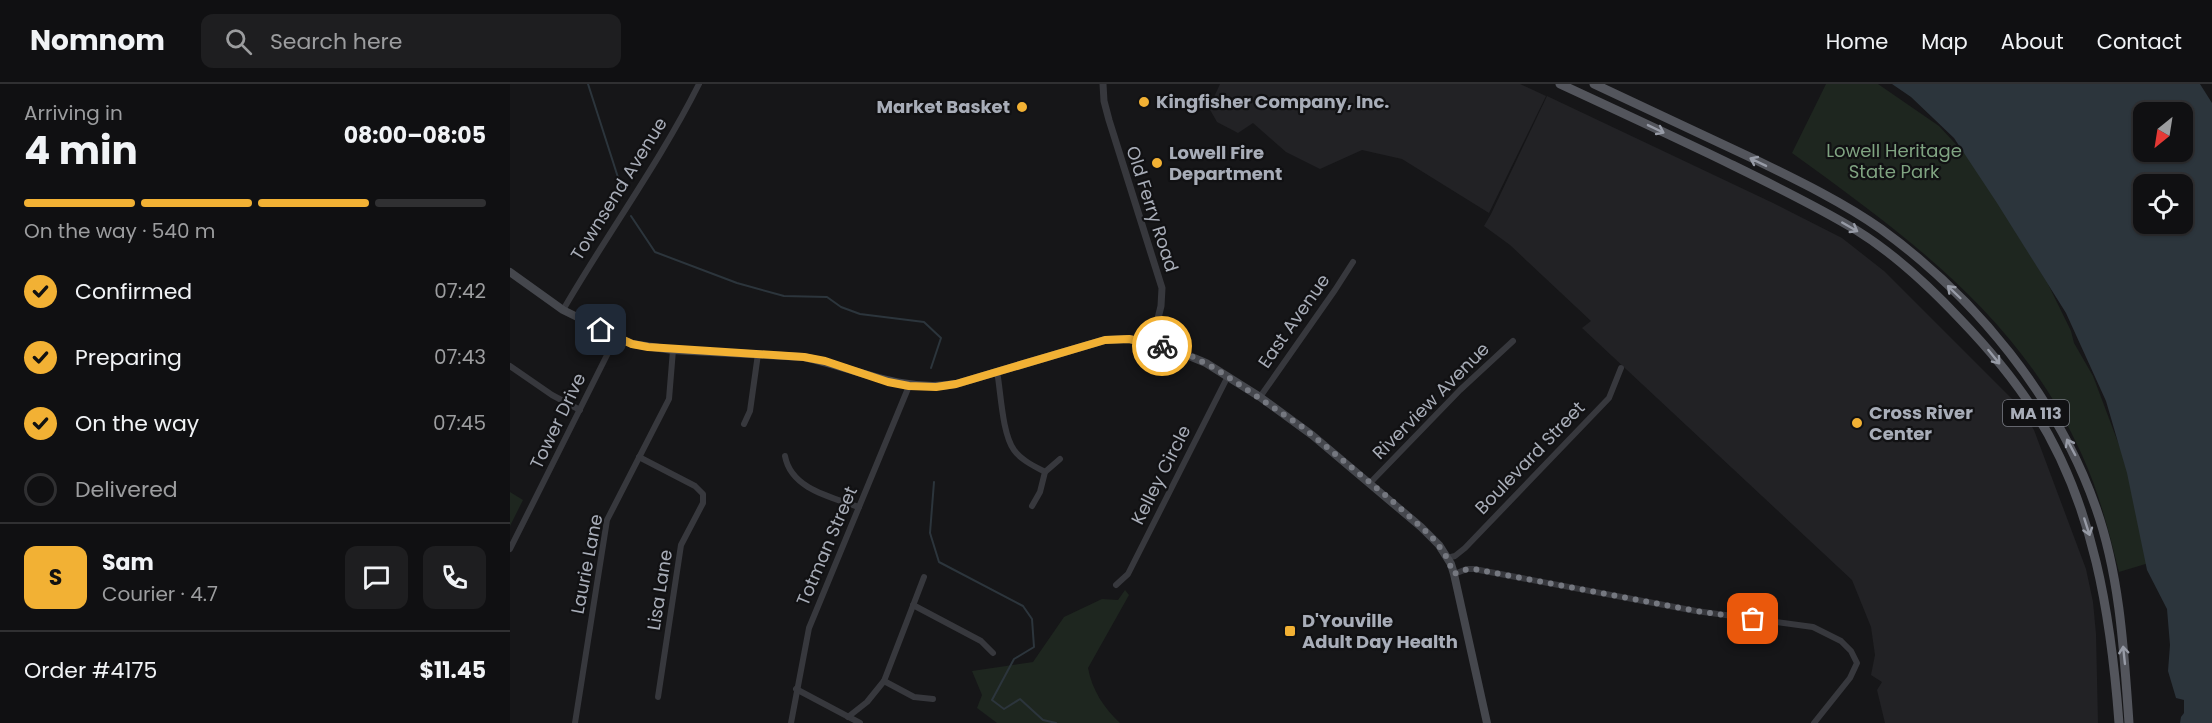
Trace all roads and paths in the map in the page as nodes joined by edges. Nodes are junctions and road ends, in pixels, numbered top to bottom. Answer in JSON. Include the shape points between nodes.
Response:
{"nodes":[{"id":1,"x":699,"y":84,"type":"edge"},
{"id":2,"x":1103,"y":84,"type":"edge"},
{"id":3,"x":1560,"y":84,"type":"edge"},
{"id":4,"x":1594,"y":84,"type":"edge"},
{"id":5,"x":1353,"y":262,"type":"dead end"},
{"id":6,"x":510,"y":272,"type":"edge"},
{"id":7,"x":563,"y":310,"type":"junction"},
{"id":8,"x":616,"y":337,"type":"junction"},
{"id":9,"x":1513,"y":341,"type":"dead end"},
{"id":10,"x":1152,"y":343,"type":"junction"},
{"id":11,"x":672,"y":350,"type":"junction"},
{"id":12,"x":758,"y":354,"type":"junction"},
{"id":13,"x":1621,"y":368,"type":"dead end"},
{"id":14,"x":511,"y":369,"type":"edge"},
{"id":15,"x":998,"y":371,"type":"junction"},
{"id":16,"x":1228,"y":376,"type":"junction"},
{"id":17,"x":909,"y":386,"type":"junction"},
{"id":18,"x":1260,"y":397,"type":"junction"},
{"id":19,"x":580,"y":410,"type":"junction"},
{"id":20,"x":744,"y":424,"type":"dead end"},
{"id":21,"x":785,"y":456,"type":"dead end"},
{"id":22,"x":639,"y":457,"type":"junction"},
{"id":23,"x":1060,"y":459,"type":"dead end"},
{"id":24,"x":1045,"y":472,"type":"junction"},
{"id":25,"x":1371,"y":483,"type":"junction"},
{"id":26,"x":1032,"y":506,"type":"dead end"},
{"id":27,"x":860,"y":507,"type":"junction"},
{"id":28,"x":510,"y":549,"type":"edge"},
{"id":29,"x":1447,"y":558,"type":"junction"},
{"id":30,"x":1454,"y":574,"type":"junction"},
{"id":31,"x":924,"y":577,"type":"dead end"},
{"id":32,"x":1116,"y":585,"type":"dead end"},
{"id":33,"x":913,"y":605,"type":"junction"},
{"id":34,"x":993,"y":653,"type":"dead end"},
{"id":35,"x":884,"y":681,"type":"junction"},
{"id":36,"x":796,"y":689,"type":"junction"},
{"id":37,"x":658,"y":697,"type":"dead end"},
{"id":38,"x":933,"y":699,"type":"dead end"},
{"id":39,"x":848,"y":717,"type":"junction"},
{"id":40,"x":575,"y":723,"type":"edge"},
{"id":41,"x":791,"y":723,"type":"edge"},
{"id":42,"x":860,"y":723,"type":"edge"},
{"id":43,"x":1487,"y":723,"type":"edge"},
{"id":44,"x":1814,"y":723,"type":"edge"},
{"id":45,"x":2119,"y":723,"type":"edge"},
{"id":46,"x":2129,"y":723,"type":"edge"}],
"edges":[{"from":1,"to":7,"type":"street","name":"Townsend Avenue"},
{"from":2,"to":10,"type":"street","name":"Old Ferry Road","via":[[1112,131],[1162,288]]},
{"from":3,"to":45,"type":"main road","number":"MA 113","one_way":true,"via":[[1779,188],[1857,231],[1920,279],[1981,340],[2035,411],[2074,489],[2101,582]]},
{"from":46,"to":4,"type":"main road","number":"MA 113","one_way":true,"via":[[2118,609],[2097,510],[2053,413],[1994,334],[1933,273],[1879,228],[1779,172]]},
{"from":5,"to":18,"type":"street","name":"East Avenue"},
{"from":6,"to":7,"type":"main road"},
{"from":7,"to":8,"type":"main road"},
{"from":8,"to":11,"type":"main road","via":[[632,344]]},
{"from":8,"to":19,"type":"street","name":"Tower Drive"},
{"from":9,"to":25,"type":"street","name":"Riverview Avenue"},
{"from":10,"to":15,"type":"main road","via":[[1105,340]]},
{"from":10,"to":16,"type":"main road","via":[[1193,357]]},
{"from":11,"to":12,"type":"main road"},
{"from":11,"to":22,"type":"street","name":"Laurie Lane","via":[[669,399]]},
{"from":12,"to":17,"type":"main road","via":[[825,361]]},
{"from":12,"to":20,"type":"street","via":[[750,411]]},
{"from":13,"to":29,"type":"street","name":"Boulevard Street","via":[[1609,398],[1464,549]]},
{"from":14,"to":19,"type":"street"},
{"from":15,"to":17,"type":"main road","via":[[945,386]]},
{"from":15,"to":24,"type":"street","via":[[1008,437],[1014,451]]},
{"from":16,"to":18,"type":"main road"},
{"from":16,"to":32,"type":"street","name":"Kelley Circle","via":[[1128,574]]},
{"from":17,"to":27,"type":"street","name":"Totman Street"},
{"from":18,"to":25,"type":"main road"},
{"from":19,"to":28,"type":"street","name":"Tower Drive"},
{"from":21,"to":27,"type":"street","via":[[787,468],[796,480]]},
{"from":22,"to":37,"type":"street","name":"Lisa Lane","via":[[703,494],[703,503],[681,545]]},
{"from":22,"to":40,"type":"street","name":"Laurie Lane","via":[[607,520]]},
{"from":23,"to":24,"type":"street"},
{"from":24,"to":26,"type":"street"},
{"from":25,"to":29,"type":"main road","via":[[1431,536]]},
{"from":27,"to":36,"type":"street","name":"Totman Street","via":[[809,628]]},
{"from":29,"to":30,"type":"main road"},
{"from":30,"to":43,"type":"main road"},
{"from":30,"to":44,"type":"street","via":[[1474,569],[1696,611],[1813,627],[1841,641],[1857,663],[1850,678]]},
{"from":31,"to":33,"type":"street"},
{"from":33,"to":34,"type":"street","via":[[981,641]]},
{"from":33,"to":35,"type":"street"},
{"from":35,"to":38,"type":"street","via":[[914,697]]},
{"from":35,"to":39,"type":"street"},
{"from":36,"to":39,"type":"street"},
{"from":36,"to":41,"type":"street","name":"Totman Street"},
{"from":39,"to":42,"type":"street"}]}
